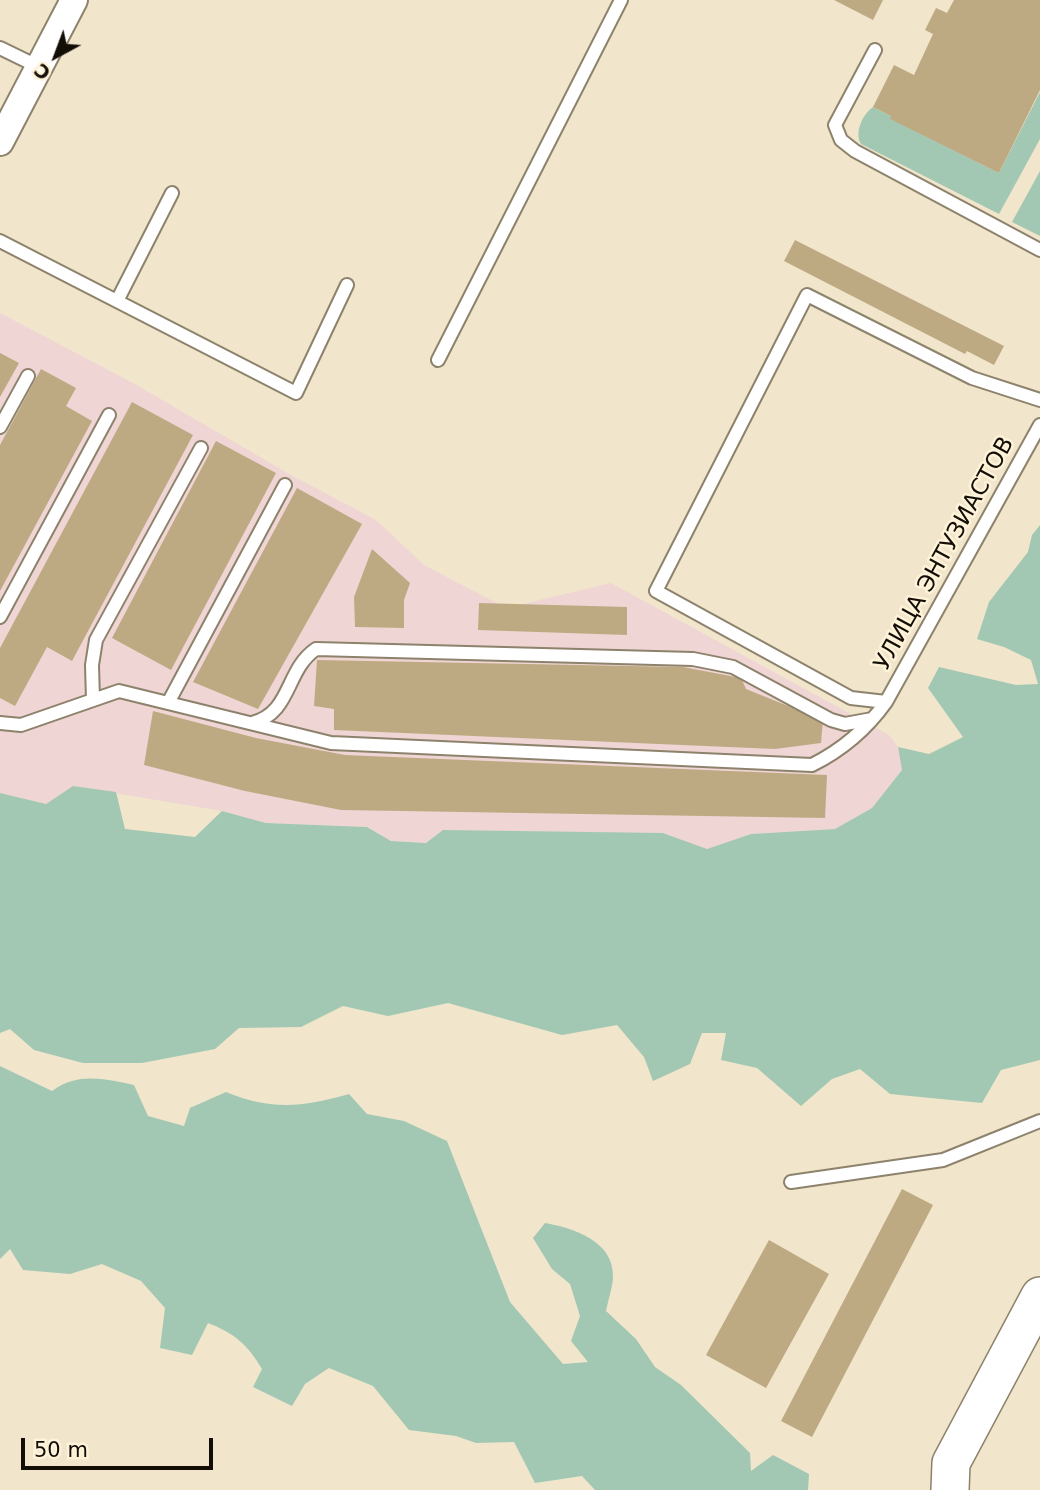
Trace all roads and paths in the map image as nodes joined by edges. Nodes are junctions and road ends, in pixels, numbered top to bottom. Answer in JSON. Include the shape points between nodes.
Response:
{"nodes":[{"id":1,"x":74,"y":0,"type":"edge"},
{"id":2,"x":621,"y":0,"type":"edge"},
{"id":3,"x":0,"y":48,"type":"edge"},
{"id":4,"x":874,"y":50,"type":"dead end"},
{"id":5,"x":39,"y":67,"type":"junction"},
{"id":6,"x":0,"y":142,"type":"edge"},
{"id":7,"x":172,"y":193,"type":"dead end"},
{"id":8,"x":0,"y":241,"type":"edge"},
{"id":9,"x":1040,"y":250,"type":"edge"},
{"id":10,"x":348,"y":285,"type":"dead end"},
{"id":11,"x":117,"y":301,"type":"junction"},
{"id":12,"x":438,"y":360,"type":"dead end"},
{"id":13,"x":28,"y":376,"type":"dead end"},
{"id":14,"x":1040,"y":400,"type":"edge"},
{"id":15,"x":109,"y":415,"type":"dead end"},
{"id":16,"x":1040,"y":425,"type":"edge"},
{"id":17,"x":0,"y":427,"type":"edge"},
{"id":18,"x":201,"y":448,"type":"dead end"},
{"id":19,"x":285,"y":485,"type":"dead end"},
{"id":20,"x":0,"y":617,"type":"edge"},
{"id":21,"x":93,"y":700,"type":"junction"},
{"id":22,"x":886,"y":702,"type":"junction"},
{"id":23,"x":168,"y":703,"type":"junction"},
{"id":24,"x":874,"y":718,"type":"junction"},
{"id":25,"x":0,"y":723,"type":"edge"},
{"id":26,"x":248,"y":723,"type":"junction"},
{"id":27,"x":1040,"y":1121,"type":"edge"},
{"id":28,"x":791,"y":1182,"type":"dead end"},
{"id":29,"x":1038,"y":1307,"type":"edge"},
{"id":30,"x":951,"y":1477,"type":"edge"}],
"edges":[{"from":1,"to":5,"type":"street"},
{"from":2,"to":12,"type":"lane"},
{"from":3,"to":5,"type":"lane"},
{"from":4,"to":9,"type":"lane","via":[[835,125],[841,140]]},
{"from":5,"to":6,"type":"street"},
{"from":7,"to":11,"type":"lane"},
{"from":8,"to":11,"type":"lane"},
{"from":10,"to":11,"type":"lane","via":[[296,393]]},
{"from":13,"to":17,"type":"lane"},
{"from":14,"to":22,"type":"lane","via":[[972,378],[807,295],[656,591],[851,698]]},
{"from":15,"to":20,"type":"lane"},
{"from":16,"to":22,"type":"lane","name":"УЛИЦА ЭНТУЗИАСТОВ"},
{"from":18,"to":21,"type":"lane","via":[[96,640]]},
{"from":19,"to":23,"type":"lane"},
{"from":21,"to":23,"type":"lane","name":"УЛИЦА ЭНТУЗИАСТОВ","via":[[119,691]]},
{"from":21,"to":25,"type":"lane","name":"УЛИЦА ЭНТУЗИАСТОВ","via":[[21,725]]},
{"from":22,"to":24,"type":"lane","name":"УЛИЦА ЭНТУЗИАСТОВ"},
{"from":23,"to":26,"type":"lane","name":"УЛИЦА ЭНТУЗИАСТОВ"},
{"from":24,"to":26,"type":"lane","name":"УЛИЦА ЭНТУЗИАСТОВ","via":[[837,753],[812,765],[331,743]]},
{"from":24,"to":26,"type":"lane","via":[[845,724],[831,720],[733,667],[693,659],[316,649],[303,658],[271,717]]},
{"from":27,"to":28,"type":"lane","via":[[943,1160]]},
{"from":29,"to":30,"type":"main road"}]}
